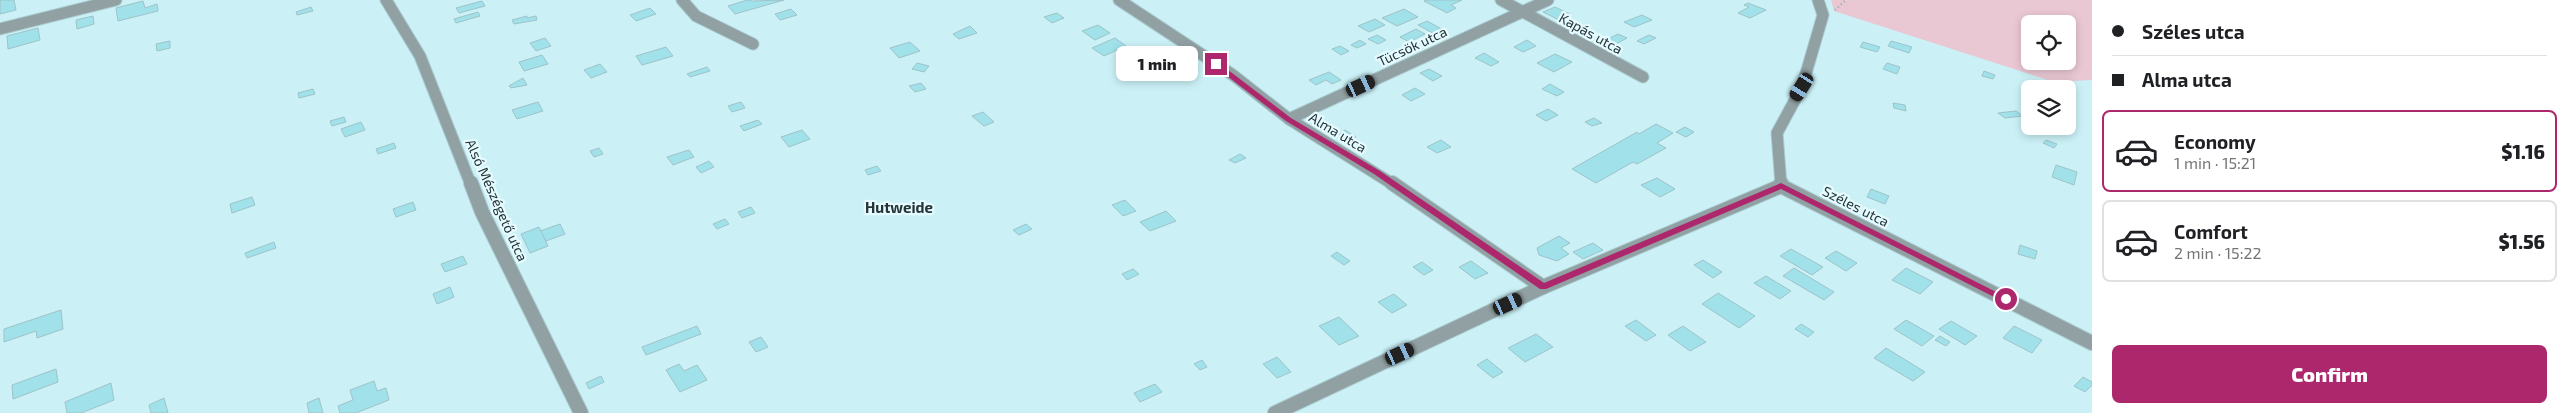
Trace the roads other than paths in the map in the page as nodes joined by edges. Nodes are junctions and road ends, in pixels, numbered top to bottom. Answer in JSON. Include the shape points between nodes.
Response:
{"nodes":[{"id":1,"x":116,"y":0,"type":"edge"},
{"id":2,"x":386,"y":0,"type":"edge"},
{"id":3,"x":682,"y":0,"type":"edge"},
{"id":4,"x":1119,"y":0,"type":"edge"},
{"id":5,"x":1501,"y":0,"type":"edge"},
{"id":6,"x":1548,"y":0,"type":"edge"},
{"id":7,"x":1818,"y":0,"type":"edge"},
{"id":8,"x":1523,"y":12,"type":"junction"},
{"id":9,"x":0,"y":29,"type":"edge"},
{"id":10,"x":753,"y":44,"type":"dead end"},
{"id":11,"x":1643,"y":77,"type":"dead end"},
{"id":12,"x":1288,"y":120,"type":"junction"},
{"id":13,"x":1781,"y":186,"type":"junction"},
{"id":14,"x":1543,"y":287,"type":"junction"},
{"id":15,"x":2092,"y":343,"type":"edge"},
{"id":16,"x":581,"y":413,"type":"edge"},
{"id":17,"x":1275,"y":413,"type":"edge"}],
"edges":[{"from":1,"to":9,"type":"street"},
{"from":2,"to":16,"type":"street","name":"Alsó Mészégető utca","via":[[420,56],[482,212]]},
{"from":3,"to":10,"type":"street","via":[[696,16]]},
{"from":4,"to":12,"type":"street","name":"Alma utca","via":[[1233,75]]},
{"from":5,"to":8,"type":"street","name":"Kapás utca"},
{"from":6,"to":8,"type":"street","name":"Tücsök utca"},
{"from":7,"to":13,"type":"street","via":[[1823,15],[1802,87],[1777,133]]},
{"from":8,"to":11,"type":"street","name":"Kapás utca"},
{"from":8,"to":12,"type":"street","name":"Tücsök utca"},
{"from":12,"to":14,"type":"street","name":"Alma utca","via":[[1377,173]]},
{"from":13,"to":14,"type":"street"},
{"from":13,"to":15,"type":"street","name":"Széles utca"},
{"from":14,"to":17,"type":"street"}]}
